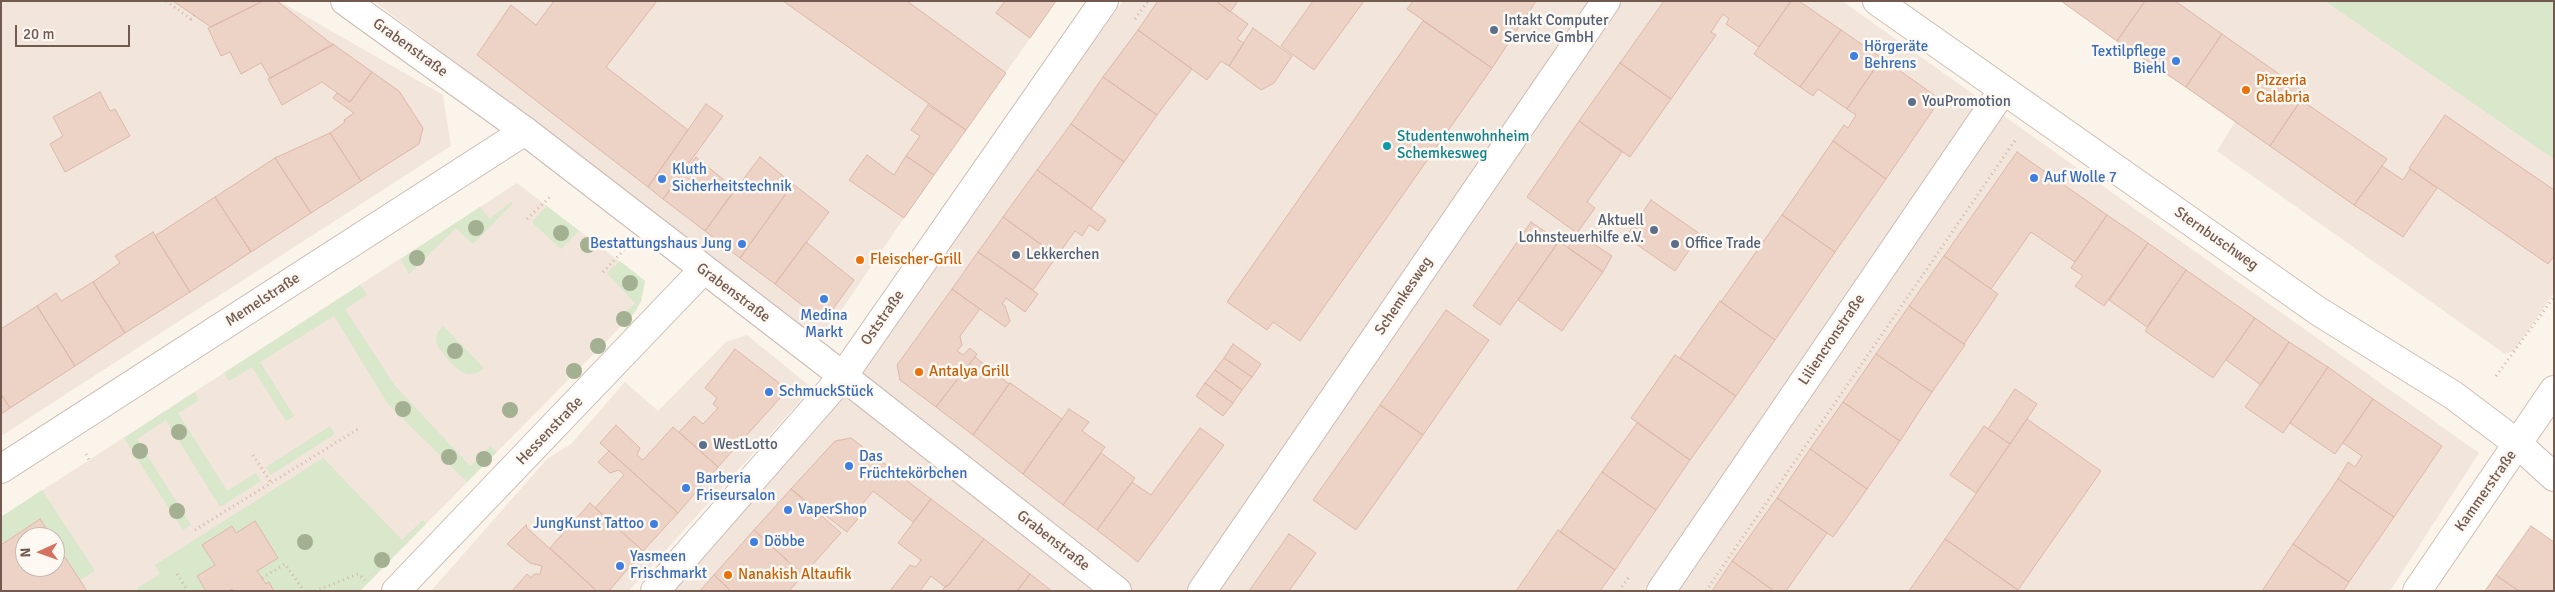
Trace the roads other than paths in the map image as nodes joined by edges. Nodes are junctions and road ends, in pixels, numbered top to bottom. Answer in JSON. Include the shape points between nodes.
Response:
{"nodes":[{"id":1,"x":345,"y":1,"type":"edge"},
{"id":2,"x":1104,"y":1,"type":"edge"},
{"id":3,"x":1606,"y":1,"type":"edge"},
{"id":4,"x":1878,"y":1,"type":"edge"},
{"id":5,"x":2003,"y":90,"type":"junction"},
{"id":6,"x":525,"y":131,"type":"junction"},
{"id":7,"x":703,"y":270,"type":"junction"},
{"id":8,"x":843,"y":376,"type":"junction"},
{"id":9,"x":2554,"y":390,"type":"edge"},
{"id":10,"x":2518,"y":444,"type":"junction"},
{"id":11,"x":1,"y":469,"type":"edge"},
{"id":12,"x":2554,"y":477,"type":"edge"},
{"id":13,"x":396,"y":591,"type":"edge"},
{"id":14,"x":656,"y":591,"type":"edge"},
{"id":15,"x":1117,"y":591,"type":"edge"},
{"id":16,"x":1202,"y":591,"type":"edge"},
{"id":17,"x":1661,"y":591,"type":"edge"},
{"id":18,"x":2417,"y":591,"type":"edge"}],
"edges":[{"from":1,"to":6,"type":"street","name":"Grabenstraße"},
{"from":2,"to":8,"type":"street","name":"Oststraße"},
{"from":3,"to":16,"type":"street","name":"Schemkesweg"},
{"from":4,"to":5,"type":"street","name":"Sternbuschweg"},
{"from":5,"to":10,"type":"street","name":"Sternbuschweg","via":[[2318,311],[2453,396]]},
{"from":5,"to":17,"type":"street","name":"Liliencronstraße"},
{"from":6,"to":7,"type":"street","name":"Grabenstraße"},
{"from":6,"to":11,"type":"street","name":"Memelstraße"},
{"from":7,"to":8,"type":"street","name":"Grabenstraße"},
{"from":7,"to":13,"type":"street","name":"Hessenstraße"},
{"from":8,"to":14,"type":"street","name":"Oststraße"},
{"from":8,"to":15,"type":"street","name":"Grabenstraße"},
{"from":9,"to":10,"type":"street","name":"Kammerstraße"},
{"from":10,"to":12,"type":"street","name":"Sternbuschweg"},
{"from":10,"to":18,"type":"street","name":"Kammerstraße"}]}
